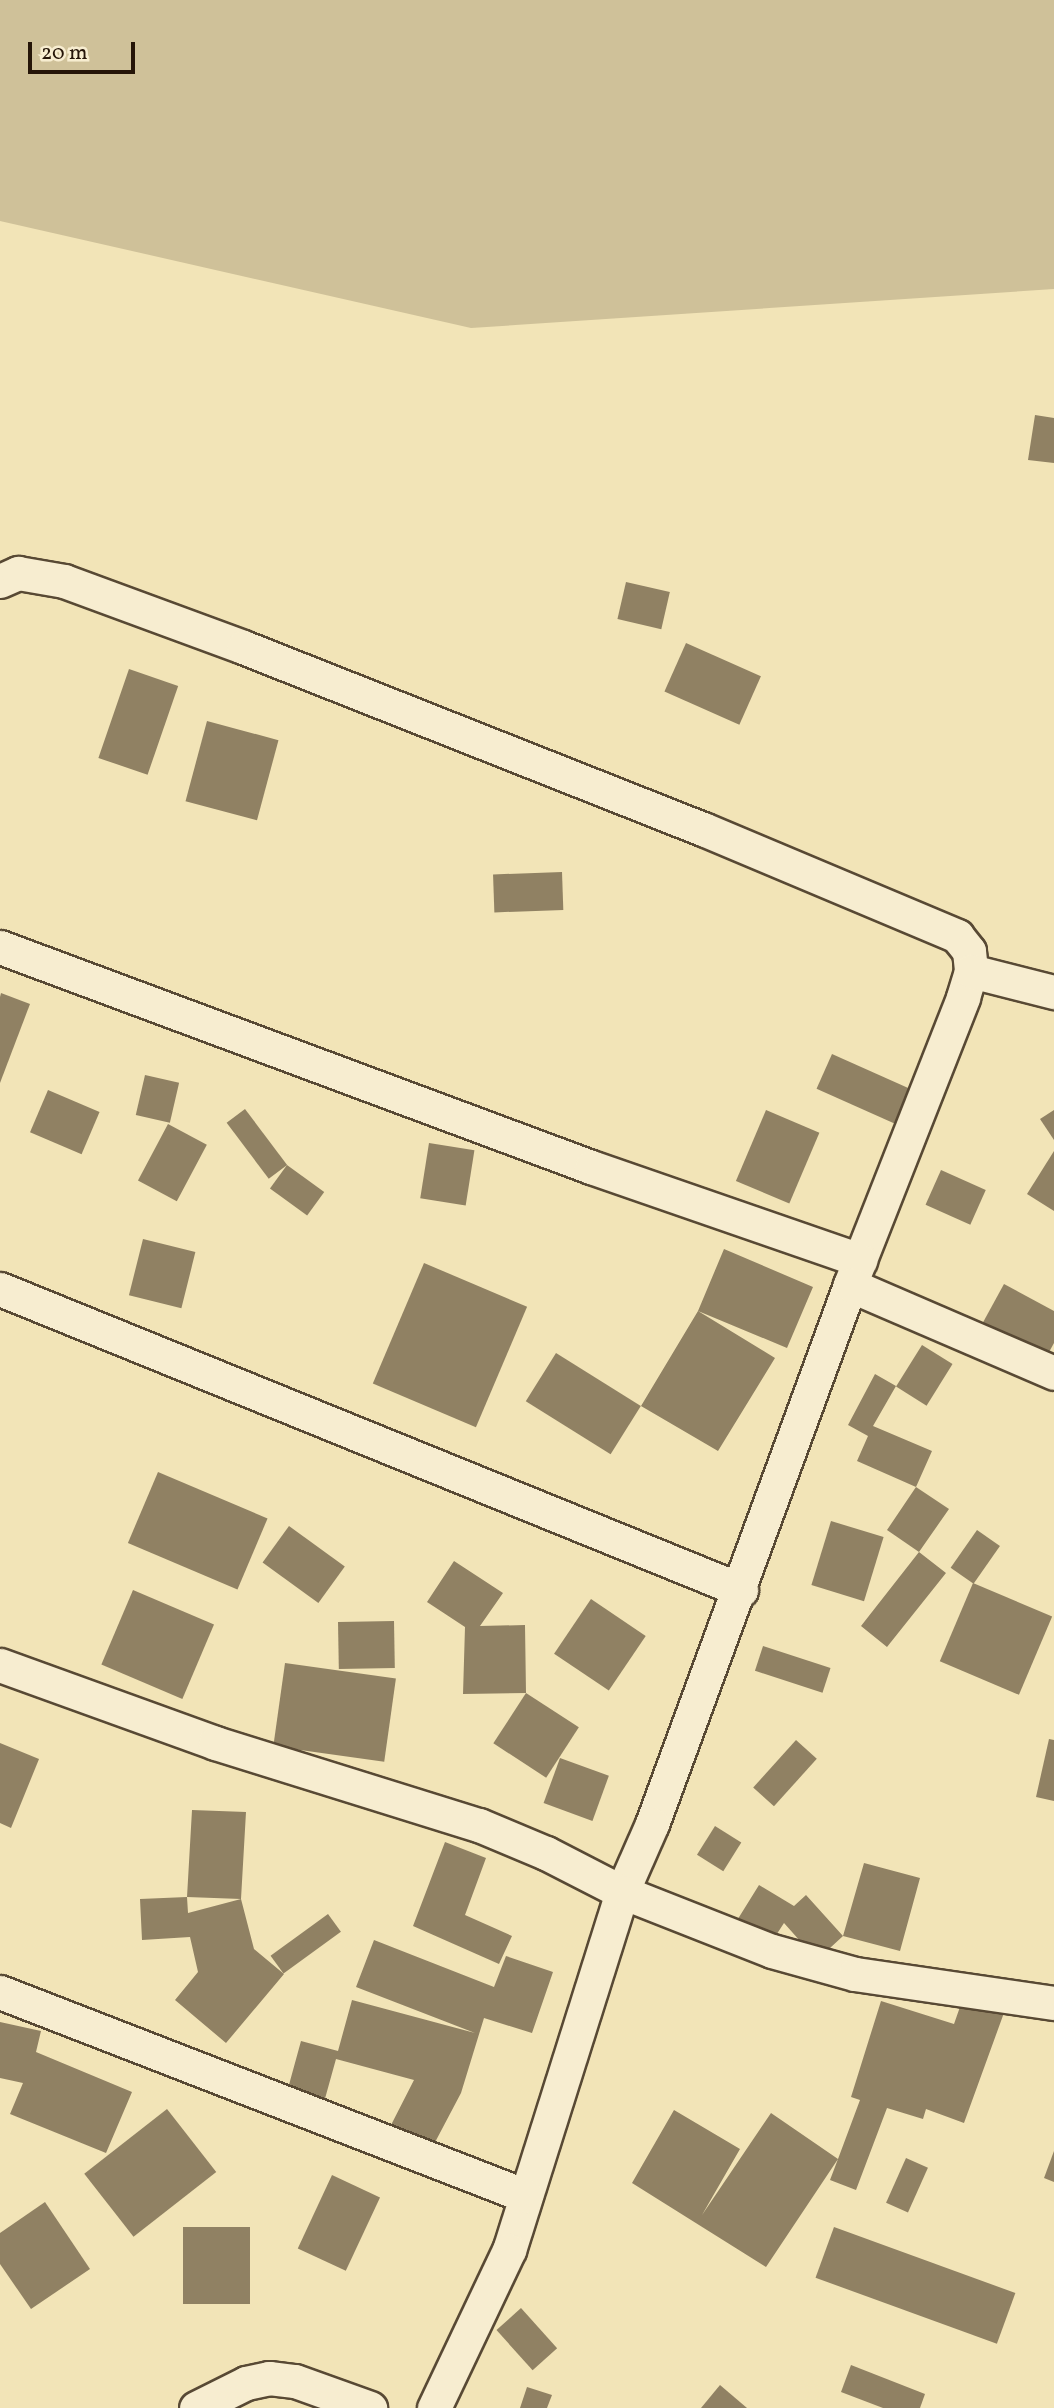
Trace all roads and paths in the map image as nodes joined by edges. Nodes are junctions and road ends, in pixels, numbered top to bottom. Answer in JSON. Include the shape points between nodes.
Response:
{"nodes":[{"id":1,"x":0,"y":581,"type":"edge"},
{"id":2,"x":0,"y":947,"type":"edge"},
{"id":3,"x":971,"y":971,"type":"junction"},
{"id":4,"x":1054,"y":992,"type":"edge"},
{"id":5,"x":855,"y":1273,"type":"junction"},
{"id":6,"x":0,"y":1290,"type":"edge"},
{"id":7,"x":1054,"y":1373,"type":"edge"},
{"id":8,"x":741,"y":1590,"type":"junction"},
{"id":9,"x":0,"y":1665,"type":"edge"},
{"id":10,"x":622,"y":1892,"type":"junction"},
{"id":11,"x":0,"y":1992,"type":"edge"},
{"id":12,"x":1054,"y":2003,"type":"edge"},
{"id":13,"x":526,"y":2196,"type":"junction"},
{"id":14,"x":364,"y":2407,"type":"edge"},
{"id":15,"x":196,"y":2408,"type":"edge"},
{"id":16,"x":434,"y":2408,"type":"edge"}],
"edges":[{"from":1,"to":3,"type":"street","via":[[18,573],[64,582],[703,829],[957,936],[970,951]]},
{"from":2,"to":5,"type":"street","via":[[591,1167]]},
{"from":3,"to":4,"type":"street"},
{"from":3,"to":5,"type":"street"},
{"from":5,"to":7,"type":"street"},
{"from":5,"to":8,"type":"street"},
{"from":6,"to":8,"type":"street"},
{"from":8,"to":10,"type":"street"},
{"from":9,"to":10,"type":"street","via":[[215,1743],[479,1825]]},
{"from":10,"to":12,"type":"street","via":[[772,1951],[855,1974]]},
{"from":10,"to":13,"type":"street"},
{"from":11,"to":13,"type":"street"},
{"from":13,"to":16,"type":"street","via":[[509,2250]]},
{"from":14,"to":15,"type":"street","via":[[295,2381],[269,2378],[246,2383]]}]}
